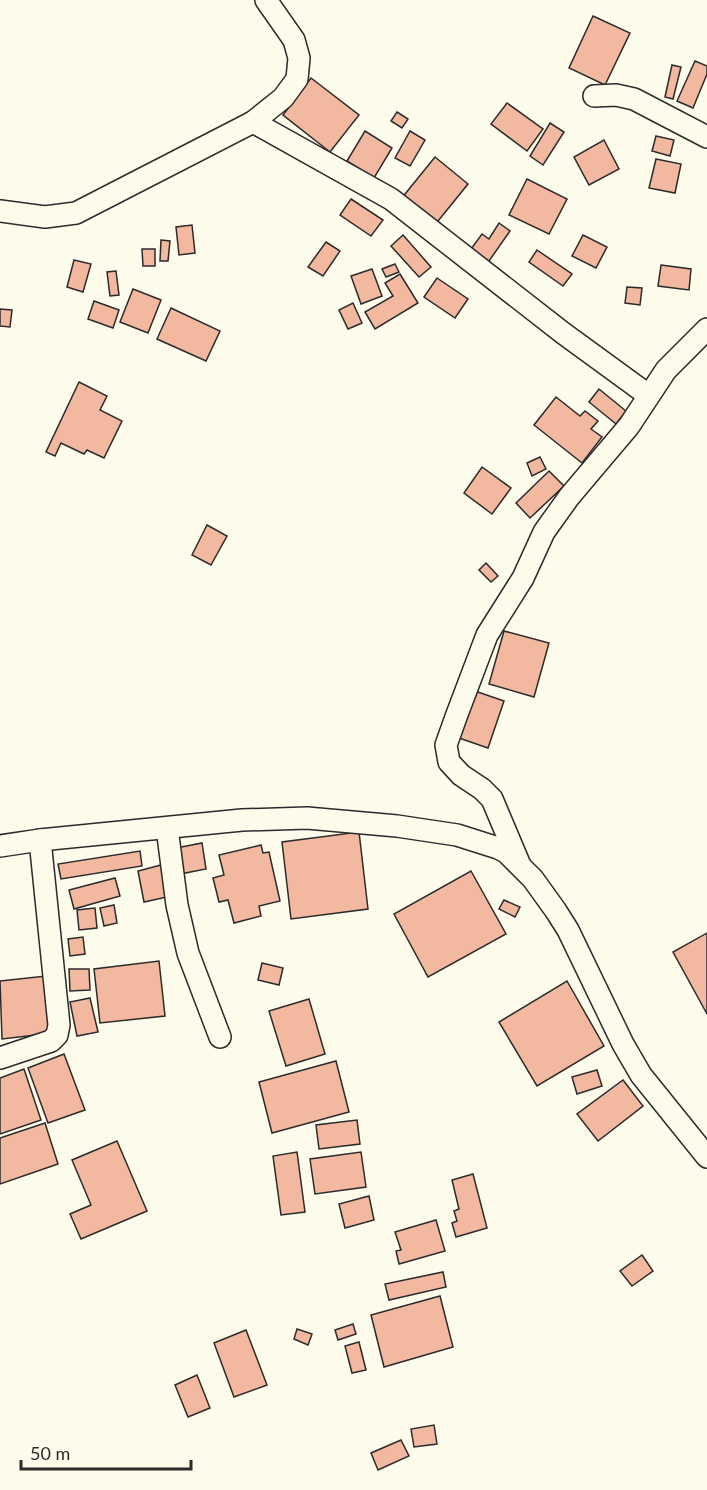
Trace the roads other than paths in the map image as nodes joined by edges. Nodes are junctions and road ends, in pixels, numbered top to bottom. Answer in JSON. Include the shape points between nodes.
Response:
{"nodes":[{"id":1,"x":266,"y":0,"type":"edge"},
{"id":2,"x":594,"y":96,"type":"dead end"},
{"id":3,"x":253,"y":122,"type":"junction"},
{"id":4,"x":707,"y":137,"type":"edge"},
{"id":5,"x":0,"y":211,"type":"edge"},
{"id":6,"x":707,"y":328,"type":"edge"},
{"id":7,"x":648,"y":395,"type":"junction"},
{"id":8,"x":167,"y":828,"type":"junction"},
{"id":9,"x":40,"y":840,"type":"junction"},
{"id":10,"x":0,"y":846,"type":"edge"},
{"id":11,"x":519,"y":864,"type":"junction"},
{"id":12,"x":220,"y":1037,"type":"dead end"},
{"id":13,"x":0,"y":1058,"type":"edge"},
{"id":14,"x":707,"y":1158,"type":"edge"}],
"edges":[{"from":1,"to":3,"type":"street","via":[[294,40],[299,58],[297,79],[283,98]]},
{"from":2,"to":4,"type":"street","via":[[634,99]]},
{"from":3,"to":5,"type":"street","via":[[76,213],[45,217]]},
{"from":3,"to":7,"type":"street","via":[[391,199]]},
{"from":6,"to":7,"type":"street","via":[[666,370]]},
{"from":7,"to":11,"type":"street","via":[[629,426],[544,532],[523,578],[487,635],[446,745],[453,767],[492,799]]},
{"from":8,"to":9,"type":"street"},
{"from":8,"to":11,"type":"street","via":[[307,818],[397,826],[489,844]]},
{"from":8,"to":12,"type":"street","via":[[188,953]]},
{"from":9,"to":10,"type":"street"},
{"from":9,"to":13,"type":"street","via":[[59,1025],[51,1041]]},
{"from":11,"to":14,"type":"street","via":[[568,930],[641,1075]]}]}
